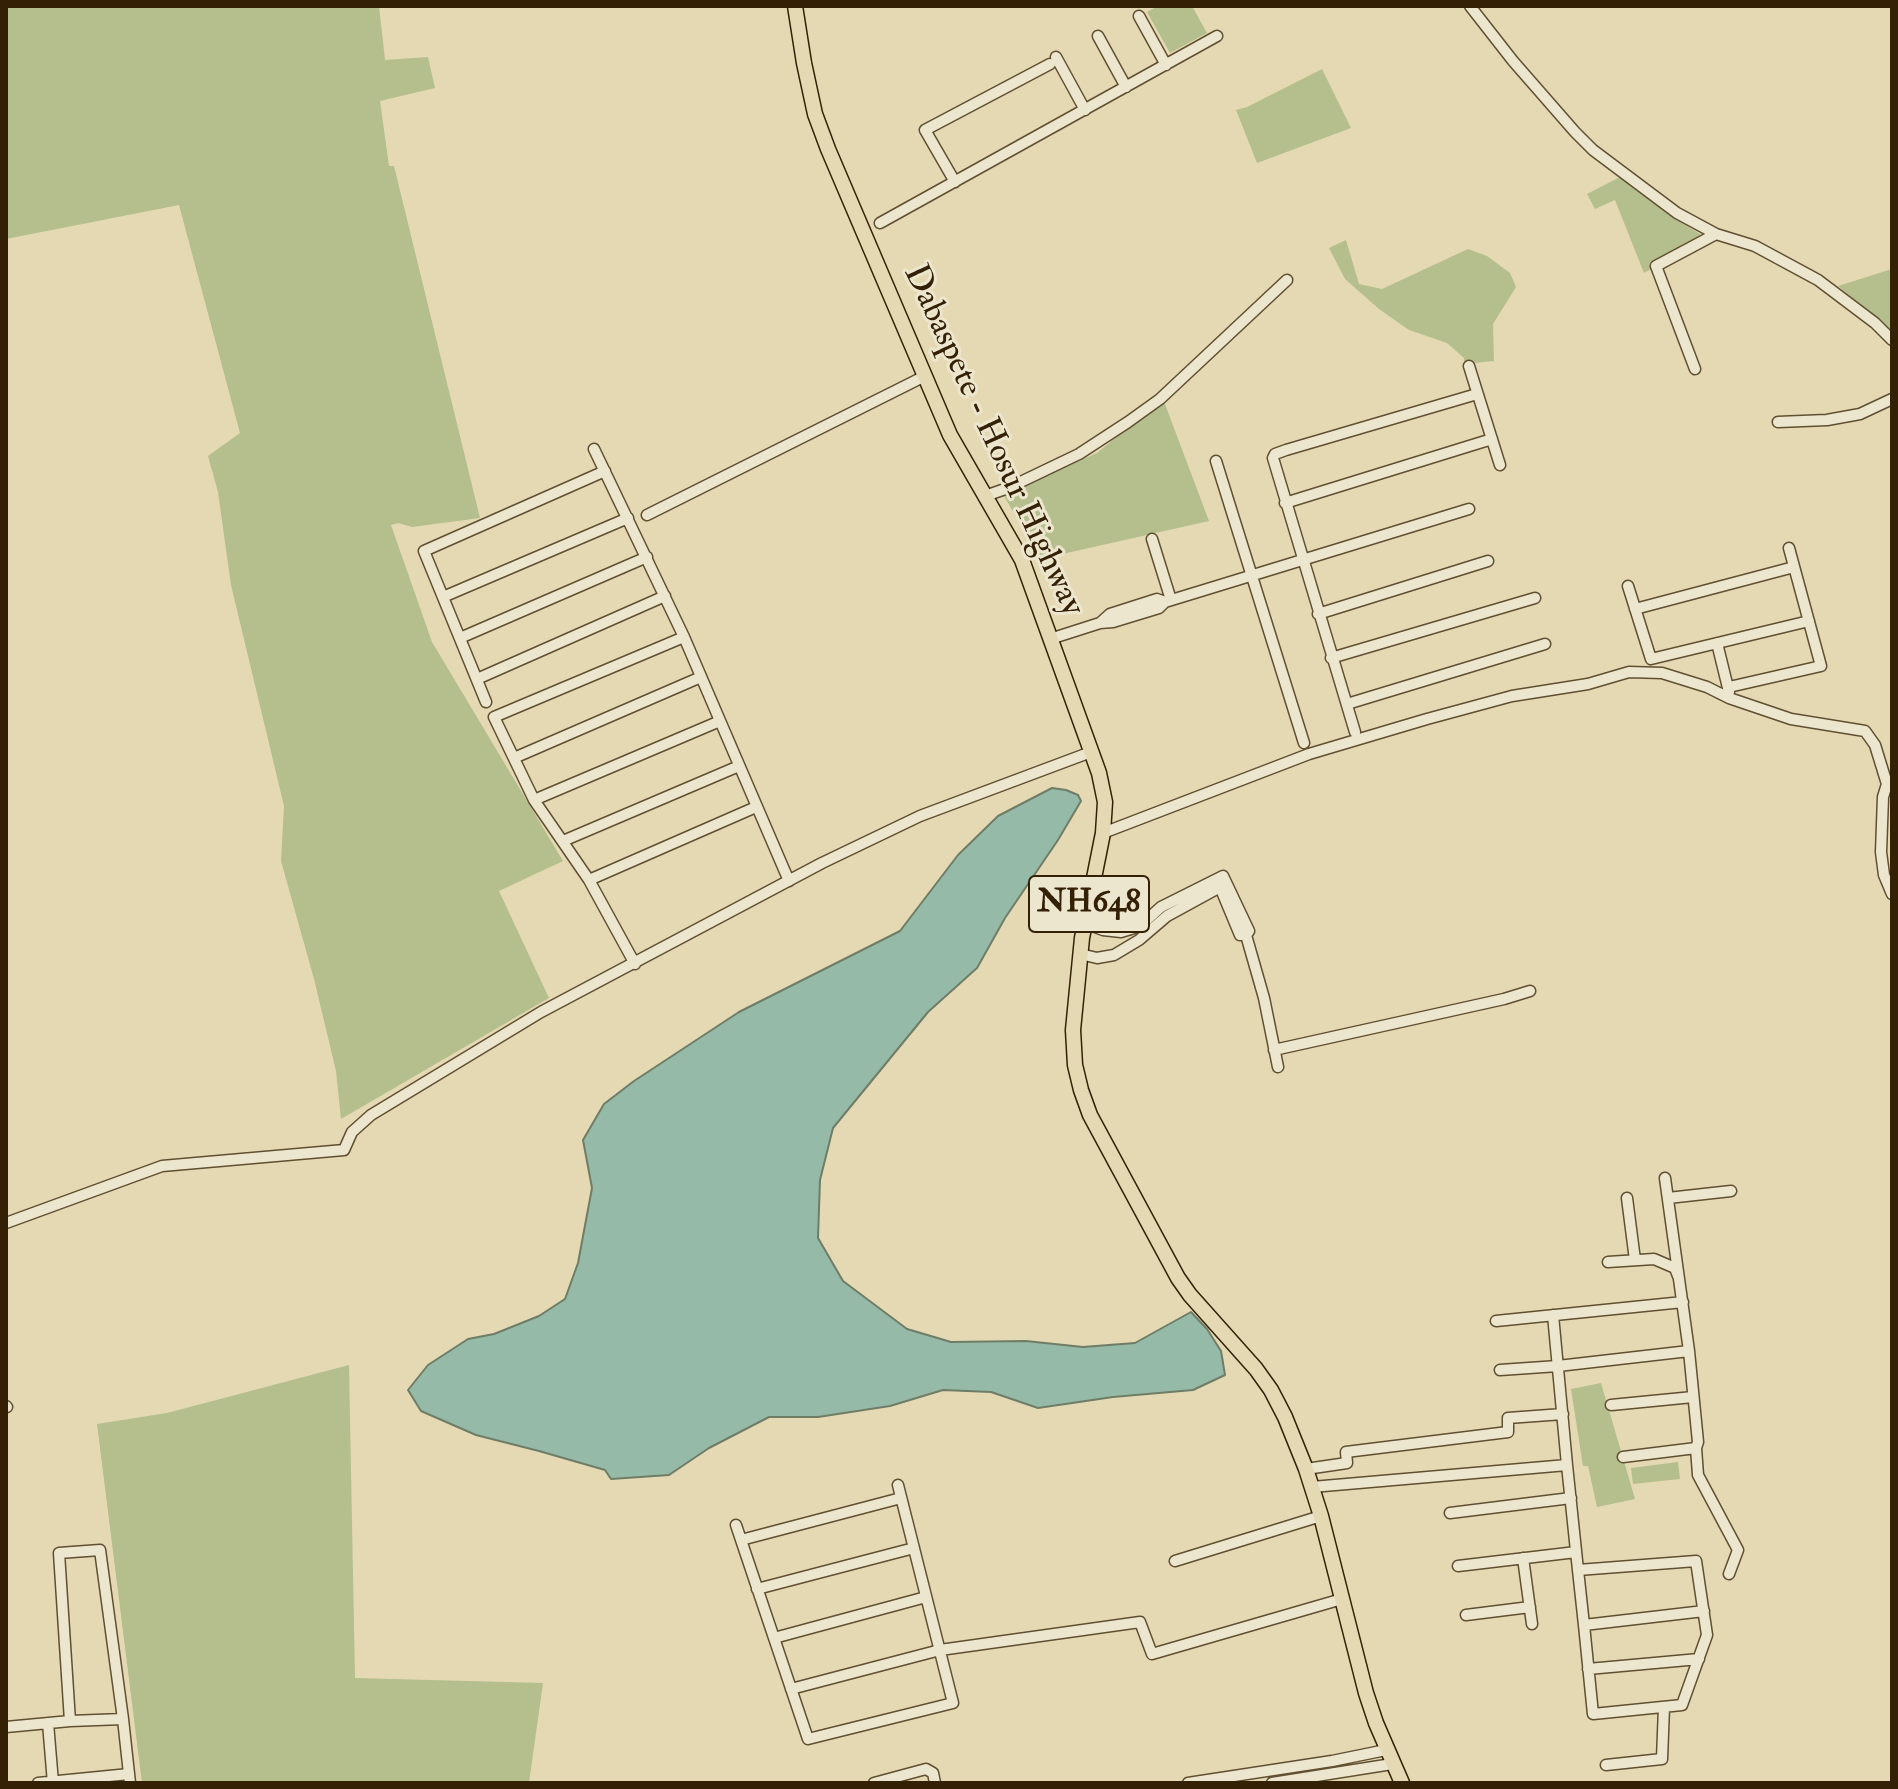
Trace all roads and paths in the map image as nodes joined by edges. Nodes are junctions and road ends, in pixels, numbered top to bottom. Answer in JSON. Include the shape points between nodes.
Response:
{"nodes":[{"id":1,"x":795,"y":6,"type":"edge"},
{"id":2,"x":1470,"y":6,"type":"edge"},
{"id":3,"x":1139,"y":16,"type":"dead end"},
{"id":4,"x":1098,"y":36,"type":"dead end"},
{"id":5,"x":1217,"y":36,"type":"dead end"},
{"id":6,"x":1166,"y":65,"type":"junction"},
{"id":7,"x":1126,"y":87,"type":"junction"},
{"id":8,"x":1085,"y":110,"type":"junction"},
{"id":9,"x":955,"y":182,"type":"junction"},
{"id":10,"x":880,"y":223,"type":"dead end"},
{"id":11,"x":1716,"y":234,"type":"junction"},
{"id":12,"x":1287,"y":280,"type":"dead end"},
{"id":13,"x":1892,"y":340,"type":"edge"},
{"id":14,"x":1469,"y":366,"type":"dead end"},
{"id":15,"x":1695,"y":369,"type":"dead end"},
{"id":16,"x":925,"y":376,"type":"junction"},
{"id":17,"x":1477,"y":394,"type":"junction"},
{"id":18,"x":1892,"y":399,"type":"edge"},
{"id":19,"x":1778,"y":422,"type":"dead end"},
{"id":20,"x":1492,"y":439,"type":"junction"},
{"id":21,"x":594,"y":449,"type":"dead end"},
{"id":22,"x":1216,"y":461,"type":"dead end"},
{"id":23,"x":1500,"y":465,"type":"dead end"},
{"id":24,"x":605,"y":471,"type":"junction"},
{"id":25,"x":985,"y":496,"type":"junction"},
{"id":26,"x":1285,"y":503,"type":"junction"},
{"id":27,"x":1469,"y":509,"type":"dead end"},
{"id":28,"x":647,"y":515,"type":"dead end"},
{"id":29,"x":628,"y":518,"type":"junction"},
{"id":30,"x":1152,"y":539,"type":"dead end"},
{"id":31,"x":1789,"y":548,"type":"dead end"},
{"id":32,"x":647,"y":557,"type":"junction"},
{"id":33,"x":1303,"y":561,"type":"junction"},
{"id":34,"x":1488,"y":561,"type":"dead end"},
{"id":35,"x":1794,"y":567,"type":"junction"},
{"id":36,"x":1253,"y":575,"type":"junction"},
{"id":37,"x":1628,"y":586,"type":"dead end"},
{"id":38,"x":665,"y":596,"type":"junction"},
{"id":39,"x":443,"y":597,"type":"junction"},
{"id":40,"x":1535,"y":598,"type":"dead end"},
{"id":41,"x":1168,"y":601,"type":"junction"},
{"id":42,"x":1635,"y":609,"type":"junction"},
{"id":43,"x":1318,"y":614,"type":"junction"},
{"id":44,"x":1809,"y":621,"type":"junction"},
{"id":45,"x":684,"y":637,"type":"junction"},
{"id":46,"x":460,"y":638,"type":"junction"},
{"id":47,"x":1050,"y":639,"type":"junction"},
{"id":48,"x":1717,"y":643,"type":"junction"},
{"id":49,"x":1545,"y":644,"type":"dead end"},
{"id":50,"x":1331,"y":658,"type":"junction"},
{"id":51,"x":701,"y":677,"type":"junction"},
{"id":52,"x":477,"y":679,"type":"junction"},
{"id":53,"x":1729,"y":692,"type":"junction"},
{"id":54,"x":486,"y":702,"type":"dead end"},
{"id":55,"x":1347,"y":704,"type":"junction"},
{"id":56,"x":720,"y":721,"type":"junction"},
{"id":57,"x":1355,"y":732,"type":"dead end"},
{"id":58,"x":1304,"y":743,"type":"dead end"},
{"id":59,"x":1091,"y":752,"type":"junction"},
{"id":60,"x":514,"y":758,"type":"junction"},
{"id":61,"x":739,"y":766,"type":"junction"},
{"id":62,"x":1890,"y":784,"type":"edge"},
{"id":63,"x":534,"y":800,"type":"junction"},
{"id":64,"x":756,"y":807,"type":"junction"},
{"id":65,"x":1103,"y":833,"type":"junction"},
{"id":66,"x":563,"y":841,"type":"junction"},
{"id":67,"x":589,"y":880,"type":"junction"},
{"id":68,"x":789,"y":881,"type":"junction"},
{"id":69,"x":1892,"y":894,"type":"edge"},
{"id":70,"x":1085,"y":923,"type":"junction"},
{"id":71,"x":1246,"y":935,"type":"junction"},
{"id":72,"x":1080,"y":954,"type":"junction"},
{"id":73,"x":635,"y":964,"type":"junction"},
{"id":74,"x":1530,"y":991,"type":"dead end"},
{"id":75,"x":1274,"y":1050,"type":"junction"},
{"id":76,"x":1278,"y":1067,"type":"dead end"},
{"id":77,"x":1665,"y":1178,"type":"dead end"},
{"id":78,"x":1731,"y":1191,"type":"dead end"},
{"id":79,"x":1627,"y":1198,"type":"dead end"},
{"id":80,"x":1668,"y":1198,"type":"junction"},
{"id":81,"x":6,"y":1223,"type":"edge"},
{"id":82,"x":1635,"y":1260,"type":"junction"},
{"id":83,"x":1608,"y":1262,"type":"dead end"},
{"id":84,"x":1680,"y":1281,"type":"junction"},
{"id":85,"x":1683,"y":1302,"type":"junction"},
{"id":86,"x":1553,"y":1315,"type":"junction"},
{"id":87,"x":1496,"y":1321,"type":"dead end"},
{"id":88,"x":1689,"y":1351,"type":"junction"},
{"id":89,"x":1558,"y":1366,"type":"junction"},
{"id":90,"x":1500,"y":1370,"type":"dead end"},
{"id":91,"x":1693,"y":1397,"type":"junction"},
{"id":92,"x":1611,"y":1405,"type":"dead end"},
{"id":93,"x":1563,"y":1414,"type":"junction"},
{"id":94,"x":1696,"y":1448,"type":"junction"},
{"id":95,"x":1623,"y":1457,"type":"dead end"},
{"id":96,"x":1567,"y":1465,"type":"junction"},
{"id":97,"x":1306,"y":1469,"type":"junction"},
{"id":98,"x":898,"y":1485,"type":"dead end"},
{"id":99,"x":1312,"y":1487,"type":"junction"},
{"id":100,"x":901,"y":1498,"type":"junction"},
{"id":101,"x":1571,"y":1498,"type":"junction"},
{"id":102,"x":1450,"y":1513,"type":"dead end"},
{"id":103,"x":1321,"y":1516,"type":"junction"},
{"id":104,"x":736,"y":1525,"type":"dead end"},
{"id":105,"x":741,"y":1540,"type":"junction"},
{"id":106,"x":914,"y":1548,"type":"junction"},
{"id":107,"x":1576,"y":1552,"type":"junction"},
{"id":108,"x":1523,"y":1558,"type":"junction"},
{"id":109,"x":1175,"y":1561,"type":"dead end"},
{"id":110,"x":1458,"y":1566,"type":"dead end"},
{"id":111,"x":1578,"y":1570,"type":"junction"},
{"id":112,"x":1729,"y":1574,"type":"dead end"},
{"id":113,"x":757,"y":1589,"type":"junction"},
{"id":114,"x":926,"y":1597,"type":"junction"},
{"id":115,"x":1342,"y":1599,"type":"junction"},
{"id":116,"x":1530,"y":1607,"type":"junction"},
{"id":117,"x":1704,"y":1611,"type":"junction"},
{"id":118,"x":1466,"y":1615,"type":"dead end"},
{"id":119,"x":1532,"y":1624,"type":"dead end"},
{"id":120,"x":1584,"y":1625,"type":"junction"},
{"id":121,"x":774,"y":1638,"type":"junction"},
{"id":122,"x":940,"y":1650,"type":"junction"},
{"id":123,"x":1699,"y":1659,"type":"junction"},
{"id":124,"x":1588,"y":1669,"type":"junction"},
{"id":125,"x":791,"y":1689,"type":"junction"},
{"id":126,"x":1664,"y":1707,"type":"junction"},
{"id":127,"x":123,"y":1719,"type":"junction"},
{"id":128,"x":70,"y":1721,"type":"junction"},
{"id":129,"x":48,"y":1723,"type":"junction"},
{"id":130,"x":6,"y":1727,"type":"edge"},
{"id":131,"x":1389,"y":1757,"type":"junction"},
{"id":132,"x":1606,"y":1765,"type":"dead end"},
{"id":133,"x":129,"y":1779,"type":"edge"},
{"id":134,"x":53,"y":1782,"type":"edge"},
{"id":135,"x":38,"y":1783,"type":"edge"},
{"id":136,"x":874,"y":1783,"type":"edge"},
{"id":137,"x":935,"y":1783,"type":"edge"},
{"id":138,"x":1188,"y":1783,"type":"edge"},
{"id":139,"x":1272,"y":1783,"type":"edge"},
{"id":140,"x":1402,"y":1783,"type":"edge"}],
"edges":[{"from":1,"to":16,"type":"highway","name":"Dabaspete - Hosur Highway","number":"NH648","via":[[815,114]]},
{"from":2,"to":11,"type":"street","via":[[1593,150],[1677,213]]},
{"from":3,"to":6,"type":"street"},
{"from":4,"to":7,"type":"street"},
{"from":5,"to":6,"type":"street"},
{"from":6,"to":7,"type":"street"},
{"from":7,"to":8,"type":"street"},
{"from":8,"to":9,"type":"street"},
{"from":8,"to":9,"type":"street","via":[[1053,60],[925,130]]},
{"from":9,"to":10,"type":"street"},
{"from":11,"to":13,"type":"street","via":[[1755,246],[1818,280]]},
{"from":11,"to":15,"type":"street","via":[[1656,266]]},
{"from":12,"to":25,"type":"street","via":[[1160,399],[1128,422],[1079,454]]},
{"from":14,"to":17,"type":"street"},
{"from":16,"to":25,"type":"highway","name":"Dabaspete - Hosur Highway","number":"NH648","via":[[950,435]]},
{"from":16,"to":28,"type":"street"},
{"from":17,"to":20,"type":"street"},
{"from":17,"to":26,"type":"street","via":[[1275,454]]},
{"from":18,"to":19,"type":"street","via":[[1860,414]]},
{"from":20,"to":23,"type":"street"},
{"from":20,"to":26,"type":"street"},
{"from":21,"to":24,"type":"street"},
{"from":22,"to":36,"type":"street"},
{"from":24,"to":29,"type":"street"},
{"from":24,"to":39,"type":"street","via":[[424,551]]},
{"from":25,"to":47,"type":"highway","name":"Dabaspete - Hosur Highway","number":"NH648","via":[[1022,560]]},
{"from":26,"to":33,"type":"street"},
{"from":27,"to":33,"type":"street"},
{"from":29,"to":32,"type":"street"},
{"from":29,"to":39,"type":"street"},
{"from":30,"to":41,"type":"street"},
{"from":31,"to":35,"type":"street"},
{"from":32,"to":38,"type":"street"},
{"from":32,"to":46,"type":"street"},
{"from":33,"to":36,"type":"street"},
{"from":33,"to":43,"type":"street"},
{"from":34,"to":43,"type":"street"},
{"from":35,"to":42,"type":"street"},
{"from":35,"to":44,"type":"street"},
{"from":36,"to":41,"type":"street"},
{"from":36,"to":58,"type":"street"},
{"from":37,"to":42,"type":"street"},
{"from":38,"to":45,"type":"street"},
{"from":38,"to":52,"type":"street"},
{"from":39,"to":46,"type":"street"},
{"from":40,"to":50,"type":"street"},
{"from":41,"to":47,"type":"street"},
{"from":42,"to":48,"type":"street","via":[[1651,659]]},
{"from":43,"to":50,"type":"street"},
{"from":44,"to":48,"type":"street"},
{"from":44,"to":53,"type":"street","via":[[1821,666]]},
{"from":45,"to":51,"type":"street"},
{"from":45,"to":60,"type":"street","via":[[494,717]]},
{"from":46,"to":52,"type":"street"},
{"from":47,"to":59,"type":"highway","name":"Dabaspete - Hosur Highway","number":"NH648"},
{"from":48,"to":53,"type":"street"},
{"from":49,"to":55,"type":"street"},
{"from":50,"to":55,"type":"street"},
{"from":51,"to":56,"type":"street"},
{"from":51,"to":60,"type":"street"},
{"from":52,"to":54,"type":"street"},
{"from":53,"to":62,"type":"street","via":[[1791,719],[1865,731]]},
{"from":53,"to":65,"type":"street","via":[[1662,673],[1629,672],[1512,696],[1309,754]]},
{"from":55,"to":57,"type":"street"},
{"from":56,"to":61,"type":"street"},
{"from":56,"to":63,"type":"street"},
{"from":59,"to":65,"type":"highway","name":"Dabaspete - Hosur Highway","number":"NH648","via":[[1105,802]]},
{"from":59,"to":68,"type":"street","via":[[920,816]]},
{"from":60,"to":63,"type":"street"},
{"from":61,"to":64,"type":"street"},
{"from":61,"to":66,"type":"street"},
{"from":62,"to":69,"type":"street","via":[[1883,797],[1881,852]]},
{"from":63,"to":66,"type":"street"},
{"from":64,"to":67,"type":"street"},
{"from":64,"to":68,"type":"street"},
{"from":65,"to":70,"type":"highway","name":"Dabaspete - Hosur Highway","number":"NH648"},
{"from":66,"to":67,"type":"street"},
{"from":67,"to":73,"type":"street"},
{"from":68,"to":73,"type":"street"},
{"from":70,"to":71,"type":"street","via":[[1103,930],[1131,929],[1161,907],[1223,876],[1249,931]]},
{"from":70,"to":72,"type":"highway","name":"Dabaspete - Hosur Highway","number":"NH648"},
{"from":71,"to":72,"type":"street","via":[[1240,935],[1220,887],[1167,916],[1114,955]]},
{"from":71,"to":75,"type":"street"},
{"from":72,"to":97,"type":"highway","name":"Dabaspete - Hosur Highway","number":"NH648","via":[[1075,1065],[1090,1115],[1178,1278],[1271,1390]]},
{"from":73,"to":81,"type":"street","via":[[541,1012],[371,1115],[352,1132],[344,1150],[162,1166]]},
{"from":74,"to":75,"type":"street"},
{"from":75,"to":76,"type":"street"},
{"from":77,"to":80,"type":"street"},
{"from":78,"to":80,"type":"street"},
{"from":79,"to":82,"type":"street"},
{"from":80,"to":84,"type":"street"},
{"from":82,"to":83,"type":"street"},
{"from":82,"to":84,"type":"street","via":[[1654,1259],[1675,1268]]},
{"from":84,"to":85,"type":"street"},
{"from":85,"to":86,"type":"street"},
{"from":85,"to":88,"type":"street"},
{"from":86,"to":87,"type":"street"},
{"from":86,"to":89,"type":"street"},
{"from":88,"to":89,"type":"street"},
{"from":88,"to":91,"type":"street"},
{"from":89,"to":90,"type":"street"},
{"from":89,"to":93,"type":"street"},
{"from":91,"to":92,"type":"street"},
{"from":91,"to":94,"type":"street"},
{"from":93,"to":96,"type":"street"},
{"from":93,"to":97,"type":"street","via":[[1508,1418],[1508,1432],[1346,1452],[1347,1463]]},
{"from":94,"to":95,"type":"street"},
{"from":94,"to":112,"type":"street","via":[[1698,1475],[1738,1550]]},
{"from":96,"to":99,"type":"street"},
{"from":96,"to":101,"type":"street"},
{"from":97,"to":99,"type":"highway","name":"Dabaspete - Hosur Highway","number":"NH648"},
{"from":98,"to":100,"type":"street"},
{"from":99,"to":103,"type":"highway","name":"Dabaspete - Hosur Highway","number":"NH648"},
{"from":100,"to":105,"type":"street"},
{"from":100,"to":106,"type":"street"},
{"from":101,"to":102,"type":"street"},
{"from":101,"to":107,"type":"street"},
{"from":103,"to":109,"type":"street"},
{"from":103,"to":115,"type":"highway","name":"Dabaspete - Hosur Highway","number":"NH648"},
{"from":104,"to":105,"type":"street"},
{"from":105,"to":113,"type":"street"},
{"from":106,"to":113,"type":"street"},
{"from":106,"to":114,"type":"street"},
{"from":107,"to":108,"type":"street"},
{"from":107,"to":111,"type":"street"},
{"from":108,"to":110,"type":"street"},
{"from":108,"to":116,"type":"street"},
{"from":111,"to":117,"type":"street","via":[[1696,1561]]},
{"from":111,"to":120,"type":"street"},
{"from":113,"to":121,"type":"street"},
{"from":114,"to":121,"type":"street"},
{"from":114,"to":122,"type":"street"},
{"from":115,"to":122,"type":"street","via":[[1152,1654],[1140,1622]]},
{"from":115,"to":131,"type":"highway","name":"Dabaspete - Hosur Highway","number":"NH648"},
{"from":116,"to":118,"type":"street"},
{"from":116,"to":119,"type":"street"},
{"from":117,"to":120,"type":"street"},
{"from":117,"to":123,"type":"street","via":[[1707,1635]]},
{"from":120,"to":124,"type":"street"},
{"from":121,"to":125,"type":"street"},
{"from":122,"to":125,"type":"street"},
{"from":122,"to":125,"type":"street","via":[[953,1703],[808,1739]]},
{"from":123,"to":124,"type":"street"},
{"from":123,"to":126,"type":"street","via":[[1682,1705]]},
{"from":124,"to":126,"type":"street","via":[[1593,1714]]},
{"from":126,"to":132,"type":"street","via":[[1662,1759]]},
{"from":127,"to":128,"type":"street"},
{"from":127,"to":128,"type":"street","via":[[100,1550],[59,1553]]},
{"from":127,"to":133,"type":"street"},
{"from":128,"to":129,"type":"street"},
{"from":129,"to":130,"type":"street"},
{"from":129,"to":134,"type":"street"},
{"from":131,"to":138,"type":"street"},
{"from":131,"to":139,"type":"street"},
{"from":131,"to":140,"type":"highway","name":"Dabaspete - Hosur Highway","number":"NH648"},
{"from":133,"to":134,"type":"street"},
{"from":134,"to":135,"type":"street"},
{"from":136,"to":137,"type":"street","via":[[926,1769]]}]}
